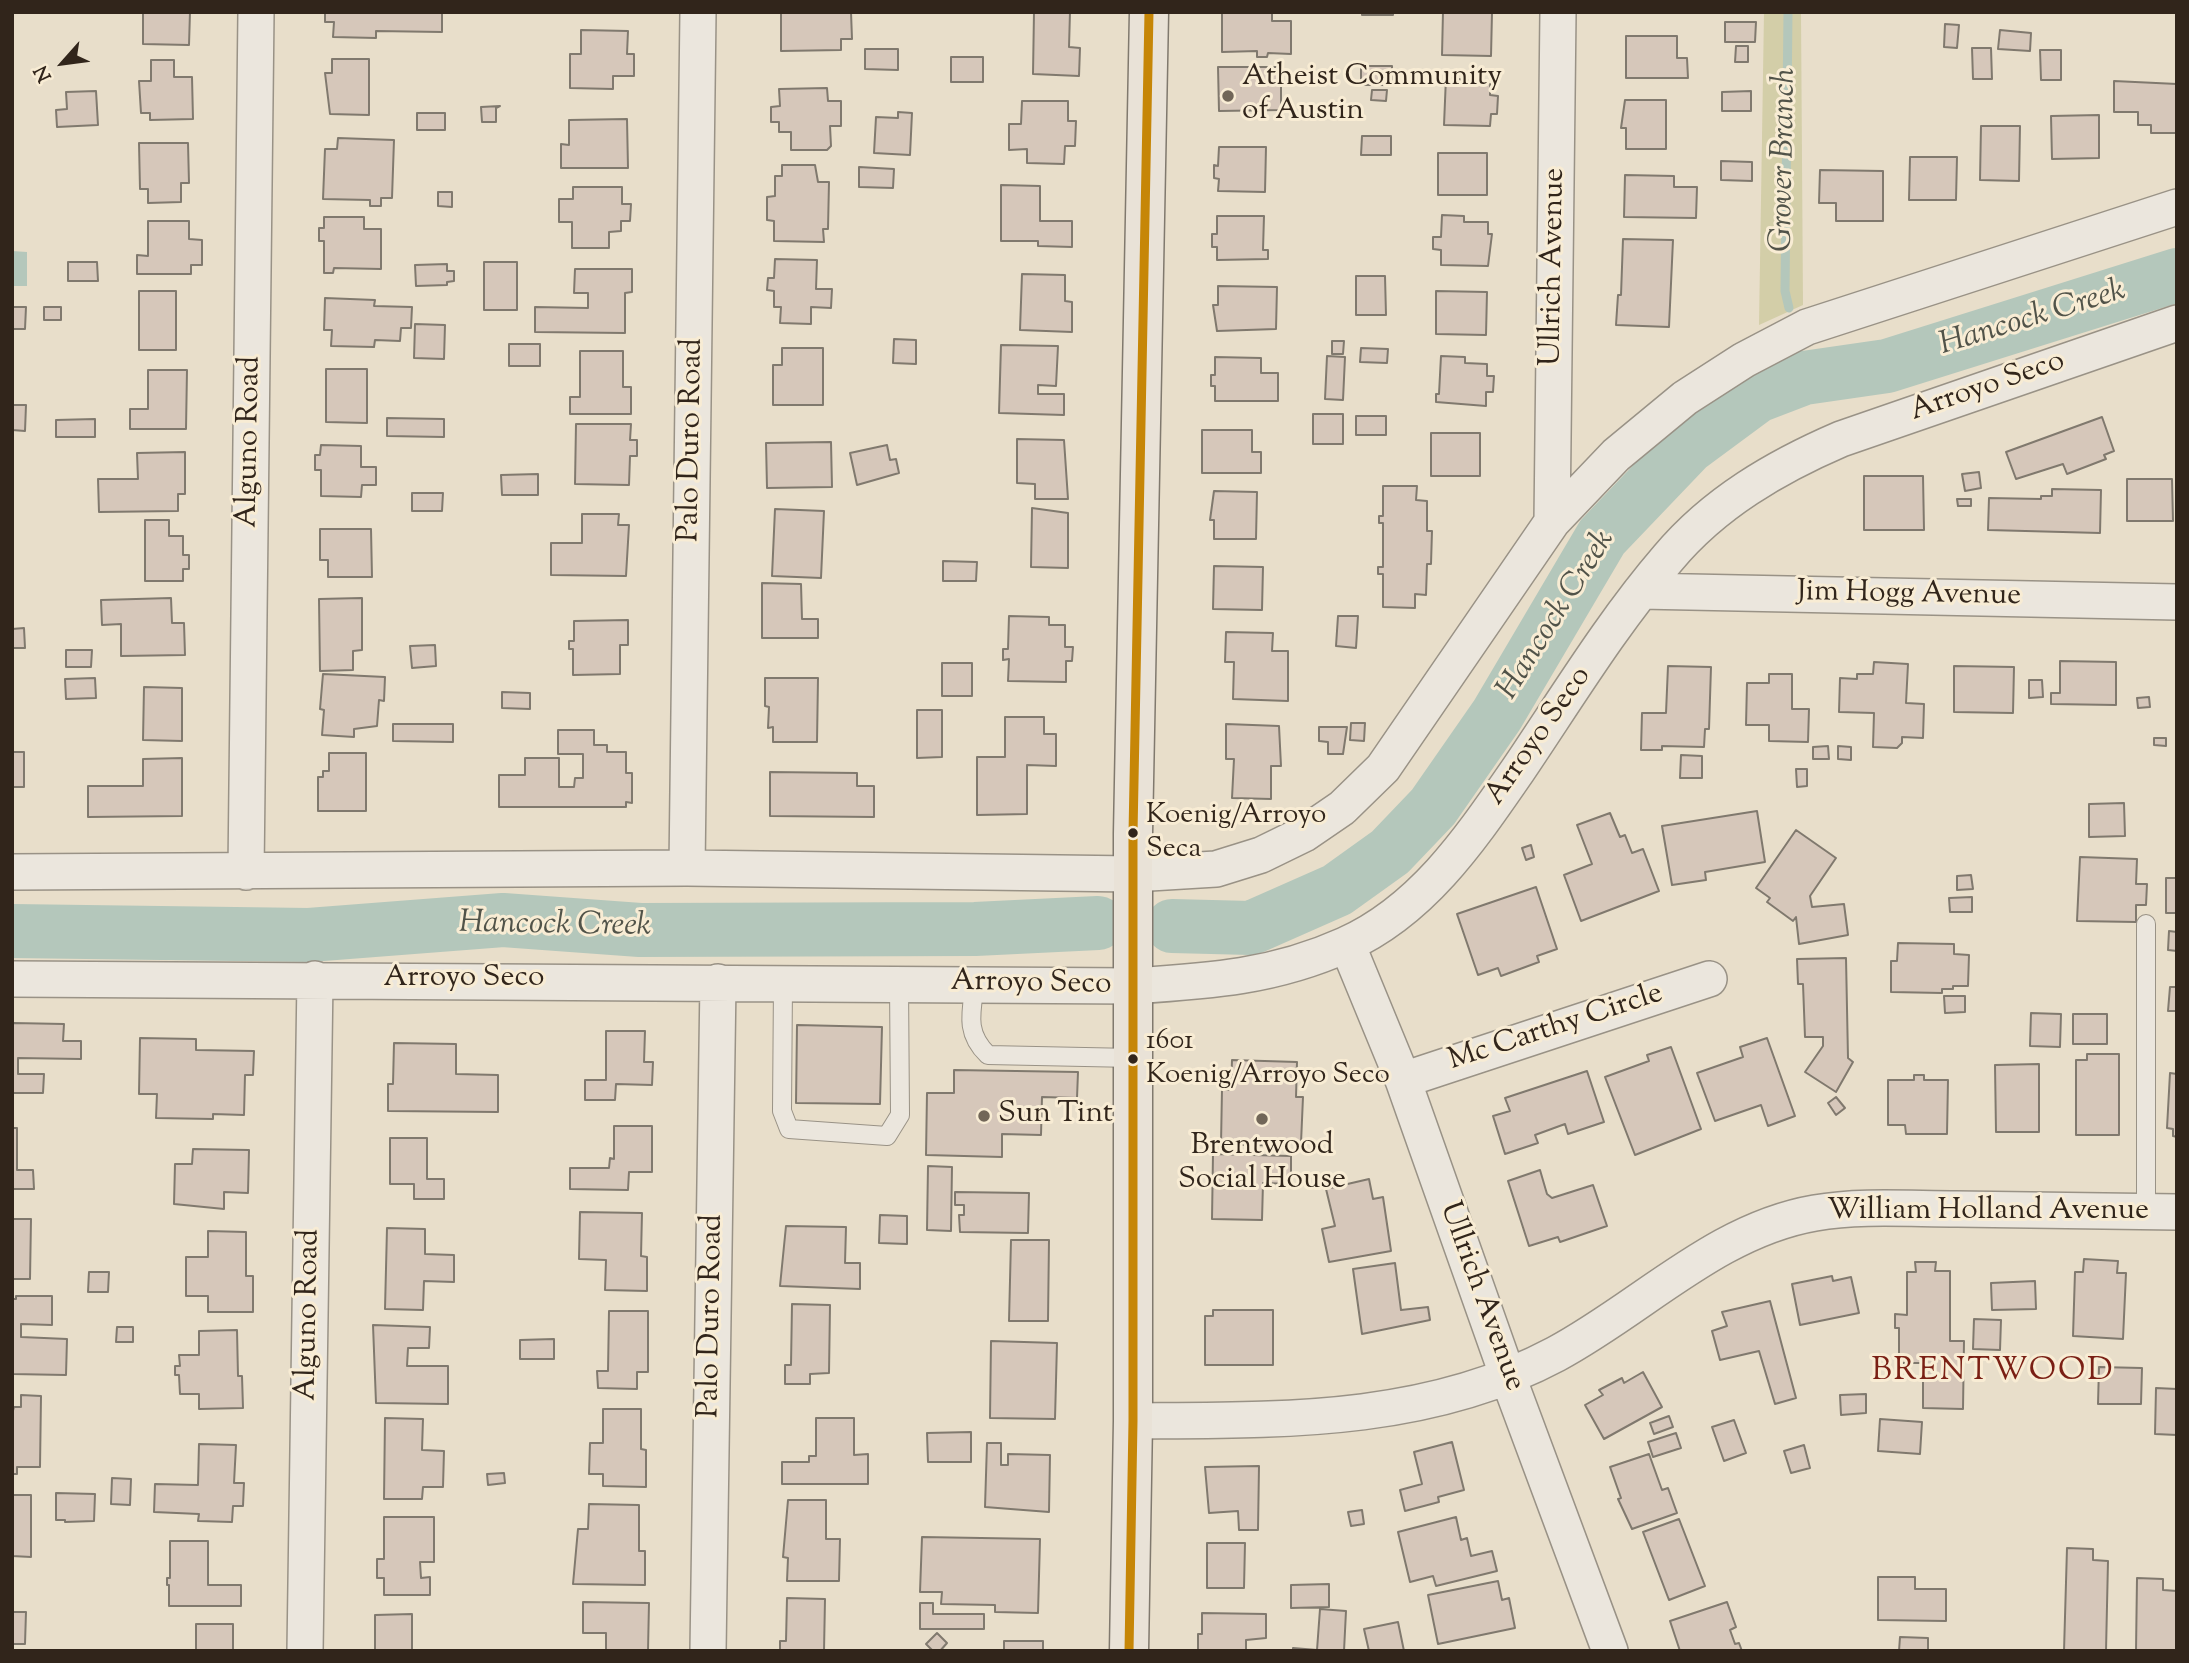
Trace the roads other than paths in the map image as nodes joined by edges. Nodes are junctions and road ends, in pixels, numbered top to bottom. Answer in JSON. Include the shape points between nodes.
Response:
{"nodes":[{"id":1,"x":256,"y":12,"type":"edge"},
{"id":2,"x":698,"y":12,"type":"edge"},
{"id":3,"x":1149,"y":12,"type":"edge"},
{"id":4,"x":1558,"y":12,"type":"edge"},
{"id":5,"x":2177,"y":207,"type":"edge"},
{"id":6,"x":2177,"y":323,"type":"edge"},
{"id":7,"x":1552,"y":522,"type":"junction"},
{"id":8,"x":1641,"y":591,"type":"junction"},
{"id":9,"x":2177,"y":602,"type":"edge"},
{"id":10,"x":687,"y":868,"type":"junction"},
{"id":11,"x":12,"y":872,"type":"edge"},
{"id":12,"x":246,"y":872,"type":"junction"},
{"id":13,"x":1133,"y":874,"type":"junction"},
{"id":14,"x":2146,"y":924,"type":"dead end"},
{"id":15,"x":1347,"y":944,"type":"junction"},
{"id":16,"x":12,"y":979,"type":"edge"},
{"id":17,"x":316,"y":979,"type":"junction"},
{"id":18,"x":1709,"y":979,"type":"dead end"},
{"id":19,"x":718,"y":982,"type":"junction"},
{"id":20,"x":783,"y":983,"type":"junction"},
{"id":21,"x":899,"y":984,"type":"junction"},
{"id":22,"x":975,"y":984,"type":"junction"},
{"id":23,"x":1133,"y":986,"type":"junction"},
{"id":24,"x":1133,"y":1058,"type":"junction"},
{"id":25,"x":1403,"y":1080,"type":"junction"},
{"id":26,"x":2161,"y":1212,"type":"edge"},
{"id":27,"x":1508,"y":1377,"type":"junction"},
{"id":28,"x":1133,"y":1421,"type":"junction"},
{"id":29,"x":305,"y":1651,"type":"edge"},
{"id":30,"x":708,"y":1651,"type":"edge"},
{"id":31,"x":1129,"y":1651,"type":"edge"},
{"id":32,"x":1610,"y":1651,"type":"edge"}],
"edges":[{"from":1,"to":12,"type":"street","name":"Alguno Road"},
{"from":2,"to":10,"type":"street","name":"Palo Duro Road"},
{"from":3,"to":13,"type":"main road"},
{"from":4,"to":7,"type":"street","name":"Ullrich Avenue"},
{"from":5,"to":7,"type":"street","via":[[1786,337],[1713,379],[1650,426],[1584,485]]},
{"from":6,"to":8,"type":"street","name":"Arroyo Seco","via":[[1796,458],[1711,516],[1678,546]]},
{"from":7,"to":13,"type":"street","via":[[1382,768],[1342,808],[1261,855],[1216,869]]},
{"from":8,"to":9,"type":"street","name":"Jim Hogg Avenue"},
{"from":8,"to":15,"type":"street","name":"Arroyo Seco","via":[[1468,842],[1429,886],[1387,921]]},
{"from":10,"to":12,"type":"street"},
{"from":10,"to":13,"type":"street"},
{"from":11,"to":12,"type":"street"},
{"from":13,"to":23,"type":"main road"},
{"from":14,"to":26,"type":"lane"},
{"from":15,"to":23,"type":"street","name":"Arroyo Seco","via":[[1296,965],[1249,977]]},
{"from":15,"to":25,"type":"street","name":"Ullrich Avenue"},
{"from":16,"to":17,"type":"street","name":"Arroyo Seco"},
{"from":17,"to":19,"type":"street","name":"Arroyo Seco"},
{"from":17,"to":29,"type":"street","name":"Alguno Road"},
{"from":18,"to":25,"type":"street","name":"Mc Carthy Circle"},
{"from":19,"to":20,"type":"street","name":"Arroyo Seco"},
{"from":19,"to":30,"type":"street","name":"Palo Duro Road"},
{"from":20,"to":21,"type":"street","name":"Arroyo Seco"},
{"from":20,"to":21,"type":"lane","via":[[782,1111],[789,1129],[887,1136],[900,1115]]},
{"from":21,"to":22,"type":"street","name":"Arroyo Seco"},
{"from":22,"to":23,"type":"street","name":"Arroyo Seco"},
{"from":22,"to":24,"type":"lane","via":[[970,1021],[976,1043],[988,1055]]},
{"from":23,"to":24,"type":"main road"},
{"from":24,"to":28,"type":"main road"},
{"from":25,"to":27,"type":"street","name":"Ullrich Avenue"},
{"from":26,"to":27,"type":"street","name":"William Holland Avenue","via":[[1901,1209],[1814,1213],[1741,1236],[1609,1324]]},
{"from":27,"to":28,"type":"street","name":"William Holland Avenue","via":[[1355,1415],[1281,1421]]},
{"from":27,"to":32,"type":"street","name":"Ullrich Avenue"},
{"from":28,"to":31,"type":"main road"}]}
